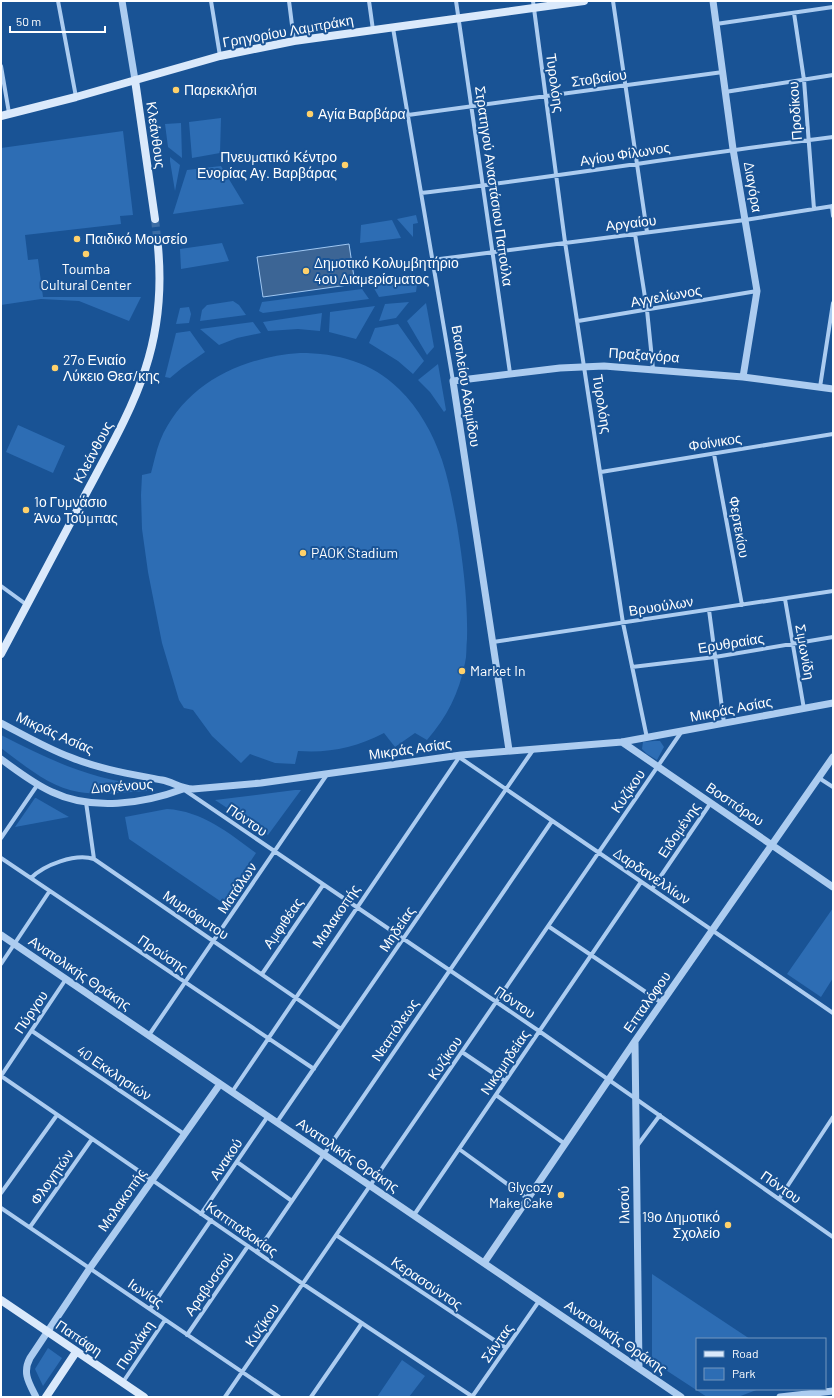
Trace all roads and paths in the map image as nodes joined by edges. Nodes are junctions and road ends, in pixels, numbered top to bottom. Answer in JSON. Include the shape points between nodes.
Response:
{"nodes":[{"id":1,"x":58,"y":1,"type":"edge"},
{"id":2,"x":122,"y":1,"type":"edge"},
{"id":3,"x":211,"y":1,"type":"edge"},
{"id":4,"x":289,"y":1,"type":"edge"},
{"id":5,"x":369,"y":1,"type":"edge"},
{"id":6,"x":456,"y":1,"type":"edge"},
{"id":7,"x":584,"y":1,"type":"edge"},
{"id":8,"x":613,"y":1,"type":"edge"},
{"id":9,"x":713,"y":1,"type":"edge"},
{"id":10,"x":533,"y":4,"type":"edge"},
{"id":11,"x":833,"y":7,"type":"edge"},
{"id":12,"x":794,"y":13,"type":"junction"},
{"id":13,"x":459,"y":18,"type":"junction"},
{"id":14,"x":716,"y":24,"type":"junction"},
{"id":15,"x":393,"y":28,"type":"junction"},
{"id":16,"x":373,"y":30,"type":"junction"},
{"id":17,"x":294,"y":41,"type":"junction"},
{"id":18,"x":220,"y":56,"type":"junction"},
{"id":19,"x":1,"y":66,"type":"edge"},
{"id":20,"x":723,"y":72,"type":"junction"},
{"id":21,"x":833,"y":75,"type":"edge"},
{"id":22,"x":135,"y":80,"type":"junction"},
{"id":23,"x":804,"y":80,"type":"junction"},
{"id":24,"x":626,"y":85,"type":"junction"},
{"id":25,"x":724,"y":92,"type":"junction"},
{"id":26,"x":546,"y":96,"type":"junction"},
{"id":27,"x":76,"y":97,"type":"junction"},
{"id":28,"x":472,"y":106,"type":"junction"},
{"id":29,"x":5,"y":114,"type":"edge"},
{"id":30,"x":408,"y":115,"type":"junction"},
{"id":31,"x":833,"y":137,"type":"edge"},
{"id":32,"x":808,"y":140,"type":"junction"},
{"id":33,"x":733,"y":149,"type":"junction"},
{"id":34,"x":637,"y":163,"type":"junction"},
{"id":35,"x":557,"y":176,"type":"junction"},
{"id":36,"x":483,"y":186,"type":"junction"},
{"id":37,"x":421,"y":193,"type":"junction"},
{"id":38,"x":832,"y":206,"type":"edge"},
{"id":39,"x":814,"y":209,"type":"junction"},
{"id":40,"x":833,"y":216,"type":"edge"},
{"id":41,"x":155,"y":219,"type":"tunnel mouth"},
{"id":42,"x":745,"y":220,"type":"junction"},
{"id":43,"x":647,"y":232,"type":"junction"},
{"id":44,"x":636,"y":234,"type":"junction"},
{"id":45,"x":565,"y":242,"type":"junction"},
{"id":46,"x":158,"y":247,"type":"tunnel mouth"},
{"id":47,"x":492,"y":252,"type":"junction"},
{"id":48,"x":432,"y":260,"type":"junction"},
{"id":49,"x":757,"y":291,"type":"junction"},
{"id":50,"x":833,"y":303,"type":"edge"},
{"id":51,"x":647,"y":310,"type":"junction"},
{"id":52,"x":578,"y":321,"type":"junction"},
{"id":53,"x":585,"y":366,"type":"junction"},
{"id":54,"x":654,"y":369,"type":"junction"},
{"id":55,"x":510,"y":373,"type":"junction"},
{"id":56,"x":743,"y":377,"type":"junction"},
{"id":57,"x":453,"y":381,"type":"junction"},
{"id":58,"x":820,"y":387,"type":"junction"},
{"id":59,"x":833,"y":390,"type":"edge"},
{"id":60,"x":833,"y":434,"type":"edge"},
{"id":61,"x":714,"y":454,"type":"junction"},
{"id":62,"x":601,"y":472,"type":"junction"},
{"id":63,"x":1,"y":586,"type":"edge"},
{"id":64,"x":833,"y":591,"type":"edge"},
{"id":65,"x":785,"y":599,"type":"junction"},
{"id":66,"x":27,"y":605,"type":"junction"},
{"id":67,"x":742,"y":605,"type":"junction"},
{"id":68,"x":708,"y":610,"type":"junction"},
{"id":69,"x":623,"y":623,"type":"junction"},
{"id":70,"x":833,"y":637,"type":"edge"},
{"id":71,"x":493,"y":642,"type":"junction"},
{"id":72,"x":792,"y":644,"type":"junction"},
{"id":73,"x":1,"y":654,"type":"edge"},
{"id":74,"x":715,"y":657,"type":"junction"},
{"id":75,"x":632,"y":667,"type":"junction"},
{"id":76,"x":833,"y":703,"type":"edge"},
{"id":77,"x":804,"y":709,"type":"junction"},
{"id":78,"x":1,"y":723,"type":"edge"},
{"id":79,"x":724,"y":723,"type":"junction"},
{"id":80,"x":682,"y":731,"type":"junction"},
{"id":81,"x":647,"y":738,"type":"junction"},
{"id":82,"x":622,"y":742,"type":"junction"},
{"id":83,"x":534,"y":748,"type":"junction"},
{"id":84,"x":509,"y":750,"type":"junction"},
{"id":85,"x":460,"y":756,"type":"junction"},
{"id":86,"x":833,"y":757,"type":"edge"},
{"id":87,"x":1,"y":759,"type":"edge"},
{"id":88,"x":658,"y":767,"type":"junction"},
{"id":89,"x":329,"y":773,"type":"junction"},
{"id":90,"x":819,"y":778,"type":"junction"},
{"id":91,"x":38,"y":784,"type":"junction"},
{"id":92,"x":833,"y":787,"type":"edge"},
{"id":93,"x":183,"y":789,"type":"junction"},
{"id":94,"x":506,"y":789,"type":"junction"},
{"id":95,"x":86,"y":802,"type":"junction"},
{"id":96,"x":710,"y":804,"type":"junction"},
{"id":97,"x":552,"y":821,"type":"junction"},
{"id":98,"x":1,"y":838,"type":"edge"},
{"id":99,"x":772,"y":845,"type":"junction"},
{"id":100,"x":275,"y":852,"type":"junction"},
{"id":101,"x":599,"y":853,"type":"junction"},
{"id":102,"x":1,"y":858,"type":"edge"},
{"id":103,"x":94,"y":858,"type":"junction"},
{"id":104,"x":31,"y":878,"type":"junction"},
{"id":105,"x":641,"y":882,"type":"junction"},
{"id":106,"x":323,"y":885,"type":"junction"},
{"id":107,"x":833,"y":887,"type":"edge"},
{"id":108,"x":652,"y":889,"type":"junction"},
{"id":109,"x":49,"y":892,"type":"junction"},
{"id":110,"x":357,"y":908,"type":"junction"},
{"id":111,"x":548,"y":926,"type":"junction"},
{"id":112,"x":712,"y":931,"type":"junction"},
{"id":113,"x":1,"y":935,"type":"edge"},
{"id":114,"x":403,"y":939,"type":"junction"},
{"id":115,"x":214,"y":941,"type":"junction"},
{"id":116,"x":14,"y":944,"type":"junction"},
{"id":117,"x":591,"y":955,"type":"junction"},
{"id":118,"x":1,"y":964,"type":"edge"},
{"id":119,"x":450,"y":970,"type":"junction"},
{"id":120,"x":262,"y":974,"type":"junction"},
{"id":121,"x":66,"y":979,"type":"junction"},
{"id":122,"x":185,"y":982,"type":"junction"},
{"id":123,"x":296,"y":998,"type":"junction"},
{"id":124,"x":496,"y":1002,"type":"junction"},
{"id":125,"x":662,"y":1003,"type":"junction"},
{"id":126,"x":833,"y":1013,"type":"edge"},
{"id":127,"x":341,"y":1029,"type":"junction"},
{"id":128,"x":32,"y":1031,"type":"junction"},
{"id":129,"x":539,"y":1031,"type":"junction"},
{"id":130,"x":149,"y":1035,"type":"junction"},
{"id":131,"x":269,"y":1038,"type":"junction"},
{"id":132,"x":635,"y":1041,"type":"junction"},
{"id":133,"x":462,"y":1052,"type":"junction"},
{"id":134,"x":314,"y":1069,"type":"junction"},
{"id":135,"x":1,"y":1076,"type":"edge"},
{"id":136,"x":609,"y":1080,"type":"junction"},
{"id":137,"x":505,"y":1081,"type":"junction"},
{"id":138,"x":220,"y":1084,"type":"junction"},
{"id":139,"x":232,"y":1092,"type":"junction"},
{"id":140,"x":496,"y":1095,"type":"junction"},
{"id":141,"x":636,"y":1098,"type":"junction"},
{"id":142,"x":57,"y":1115,"type":"junction"},
{"id":143,"x":660,"y":1115,"type":"junction"},
{"id":144,"x":268,"y":1116,"type":"junction"},
{"id":145,"x":833,"y":1117,"type":"edge"},
{"id":146,"x":277,"y":1122,"type":"junction"},
{"id":147,"x":184,"y":1134,"type":"junction"},
{"id":148,"x":92,"y":1139,"type":"junction"},
{"id":149,"x":565,"y":1144,"type":"junction"},
{"id":150,"x":637,"y":1147,"type":"junction"},
{"id":151,"x":459,"y":1149,"type":"junction"},
{"id":152,"x":324,"y":1154,"type":"junction"},
{"id":153,"x":237,"y":1162,"type":"junction"},
{"id":154,"x":152,"y":1180,"type":"junction"},
{"id":155,"x":370,"y":1186,"type":"junction"},
{"id":156,"x":1,"y":1193,"type":"edge"},
{"id":157,"x":528,"y":1199,"type":"junction"},
{"id":158,"x":779,"y":1199,"type":"junction"},
{"id":159,"x":292,"y":1201,"type":"junction"},
{"id":160,"x":1,"y":1208,"type":"edge"},
{"id":161,"x":201,"y":1214,"type":"junction"},
{"id":162,"x":414,"y":1215,"type":"junction"},
{"id":163,"x":211,"y":1220,"type":"junction"},
{"id":164,"x":30,"y":1227,"type":"junction"},
{"id":165,"x":336,"y":1235,"type":"junction"},
{"id":166,"x":833,"y":1237,"type":"edge"},
{"id":167,"x":248,"y":1246,"type":"junction"},
{"id":168,"x":257,"y":1252,"type":"junction"},
{"id":169,"x":484,"y":1263,"type":"junction"},
{"id":170,"x":90,"y":1268,"type":"junction"},
{"id":171,"x":303,"y":1284,"type":"junction"},
{"id":172,"x":1,"y":1300,"type":"edge"},
{"id":173,"x":539,"y":1301,"type":"junction"},
{"id":174,"x":150,"y":1309,"type":"junction"},
{"id":175,"x":165,"y":1320,"type":"junction"},
{"id":176,"x":362,"y":1323,"type":"junction"},
{"id":177,"x":47,"y":1332,"type":"junction"},
{"id":178,"x":187,"y":1335,"type":"junction"},
{"id":179,"x":506,"y":1348,"type":"junction"},
{"id":180,"x":76,"y":1352,"type":"junction"},
{"id":181,"x":642,"y":1370,"type":"junction"},
{"id":182,"x":242,"y":1372,"type":"junction"},
{"id":183,"x":122,"y":1383,"type":"junction"},
{"id":184,"x":833,"y":1391,"type":"edge"},
{"id":185,"x":36,"y":1397,"type":"edge"},
{"id":186,"x":46,"y":1397,"type":"edge"},
{"id":187,"x":144,"y":1397,"type":"edge"},
{"id":188,"x":226,"y":1397,"type":"edge"},
{"id":189,"x":279,"y":1397,"type":"edge"},
{"id":190,"x":311,"y":1397,"type":"edge"},
{"id":191,"x":473,"y":1397,"type":"edge"},
{"id":192,"x":681,"y":1397,"type":"edge"},
{"id":193,"x":780,"y":1397,"type":"edge"}],
"edges":[{"from":1,"to":27,"type":"street"},
{"from":2,"to":22,"type":"street"},
{"from":3,"to":18,"type":"street"},
{"from":4,"to":17,"type":"street"},
{"from":5,"to":16,"type":"street"},
{"from":6,"to":13,"type":"street","name":"Στρατηγού Αναστάσιου Παπούλα"},
{"from":7,"to":10,"type":"main road","name":"Γρηγορίου Λαμπράκη"},
{"from":8,"to":24,"type":"street"},
{"from":9,"to":14,"type":"street","name":"Διαγόρα"},
{"from":10,"to":13,"type":"main road","name":"Γρηγορίου Λαμπράκη"},
{"from":10,"to":26,"type":"street","name":"Τυρολόης"},
{"from":11,"to":12,"type":"street"},
{"from":12,"to":14,"type":"street"},
{"from":12,"to":23,"type":"street","name":"Προδίκου"},
{"from":13,"to":15,"type":"main road","name":"Γρηγορίου Λαμπράκη"},
{"from":13,"to":28,"type":"street","name":"Στρατηγού Αναστάσιου Παπούλα"},
{"from":14,"to":20,"type":"street","name":"Διαγόρα"},
{"from":15,"to":16,"type":"main road","name":"Γρηγορίου Λαμπράκη"},
{"from":15,"to":30,"type":"street","name":"Βασιλείου Αδαμίδου"},
{"from":16,"to":17,"type":"main road","name":"Γρηγορίου Λαμπράκη"},
{"from":17,"to":18,"type":"main road","name":"Γρηγορίου Λαμπράκη"},
{"from":18,"to":22,"type":"main road","name":"Γρηγορίου Λαμπράκη"},
{"from":19,"to":29,"type":"street"},
{"from":20,"to":24,"type":"street","name":"Στοβαίου"},
{"from":20,"to":25,"type":"street","name":"Διαγόρα"},
{"from":21,"to":23,"type":"street"},
{"from":22,"to":27,"type":"main road","name":"Γρηγορίου Λαμπράκη"},
{"from":22,"to":41,"type":"main road","name":"Κλεάνθους"},
{"from":23,"to":25,"type":"street"},
{"from":23,"to":32,"type":"street","name":"Προδίκου"},
{"from":24,"to":26,"type":"street","name":"Στοβαίου"},
{"from":24,"to":34,"type":"street"},
{"from":25,"to":33,"type":"street","name":"Διαγόρα"},
{"from":26,"to":28,"type":"street","name":"Στοβαίου"},
{"from":26,"to":35,"type":"street","name":"Τυρολόης"},
{"from":27,"to":29,"type":"main road","name":"Γρηγορίου Λαμπράκη"},
{"from":28,"to":30,"type":"street","name":"Στοβαίου"},
{"from":28,"to":36,"type":"street","name":"Στρατηγού Αναστάσιου Παπούλα"},
{"from":30,"to":37,"type":"street","name":"Βασιλείου Αδαμίδου"},
{"from":31,"to":32,"type":"street","name":"Αγίου Φίλωνος"},
{"from":32,"to":33,"type":"street","name":"Αγίου Φίλωνος"},
{"from":32,"to":39,"type":"street","name":"Προδίκου"},
{"from":33,"to":34,"type":"street","name":"Αγίου Φίλωνος"},
{"from":33,"to":42,"type":"street","name":"Διαγόρα"},
{"from":34,"to":35,"type":"street","name":"Αγίου Φίλωνος"},
{"from":34,"to":43,"type":"street"},
{"from":35,"to":36,"type":"street","name":"Αγίου Φίλωνος"},
{"from":35,"to":45,"type":"street","name":"Τυρολόης"},
{"from":36,"to":37,"type":"street","name":"Αγίου Φίλωνος"},
{"from":36,"to":47,"type":"street","name":"Στρατηγού Αναστάσιου Παπούλα"},
{"from":37,"to":48,"type":"street","name":"Βασιλείου Αδαμίδου"},
{"from":38,"to":39,"type":"street","name":"Αργαίου"},
{"from":38,"to":40,"type":"street"},
{"from":39,"to":42,"type":"street","name":"Αργαίου"},
{"from":42,"to":43,"type":"street","name":"Αργαίου"},
{"from":42,"to":49,"type":"street","name":"Διαγόρα"},
{"from":43,"to":44,"type":"street","name":"Αργαίου"},
{"from":44,"to":45,"type":"street","name":"Αργαίου"},
{"from":44,"to":51,"type":"street"},
{"from":45,"to":47,"type":"street","name":"Αργαίου"},
{"from":45,"to":52,"type":"street","name":"Τυρολόης"},
{"from":46,"to":66,"type":"main road","name":"Κλεάνθους","via":[[159,305],[154,343],[142,382],[123,424]]},
{"from":47,"to":48,"type":"street","name":"Αργαίου"},
{"from":47,"to":55,"type":"street","name":"Στρατηγού Αναστάσιου Παπούλα"},
{"from":48,"to":57,"type":"street","name":"Βασιλείου Αδαμίδου"},
{"from":49,"to":51,"type":"street","name":"Αγγελίωνος"},
{"from":49,"to":56,"type":"street","name":"Διαγόρα"},
{"from":50,"to":58,"type":"street"},
{"from":51,"to":52,"type":"street","name":"Αγγελίωνος"},
{"from":51,"to":54,"type":"street"},
{"from":52,"to":53,"type":"street","name":"Τυρολόης"},
{"from":53,"to":54,"type":"street","name":"Πραξαγόρα"},
{"from":53,"to":55,"type":"street","name":"Πραξαγόρα"},
{"from":53,"to":62,"type":"street","name":"Τυρολόης"},
{"from":54,"to":56,"type":"street","name":"Πραξαγόρα"},
{"from":55,"to":57,"type":"street","name":"Πραξαγόρα"},
{"from":56,"to":58,"type":"street","name":"Πραξαγόρα"},
{"from":57,"to":71,"type":"street","name":"Βασιλείου Αδαμίδου"},
{"from":58,"to":59,"type":"street","name":"Πραξαγόρα"},
{"from":60,"to":61,"type":"street","name":"Φοίνικος"},
{"from":61,"to":62,"type":"street","name":"Φοίνικος"},
{"from":61,"to":67,"type":"street","name":"Φερτεκίου"},
{"from":62,"to":69,"type":"street","name":"Τυρολόης"},
{"from":63,"to":66,"type":"street"},
{"from":64,"to":65,"type":"street","name":"Βρυούλων"},
{"from":65,"to":67,"type":"street","name":"Βρυούλων"},
{"from":65,"to":72,"type":"street","name":"Σιμωνίδη"},
{"from":66,"to":73,"type":"main road","name":"Κλεάνθους"},
{"from":67,"to":68,"type":"street","name":"Βρυούλων"},
{"from":68,"to":69,"type":"street","name":"Βρυούλων"},
{"from":68,"to":74,"type":"street"},
{"from":69,"to":71,"type":"street","name":"Βρυούλων"},
{"from":69,"to":75,"type":"street","name":"Τυρολόης"},
{"from":70,"to":72,"type":"street","name":"Ερυθραίας"},
{"from":71,"to":84,"type":"street","name":"Βασιλείου Αδαμίδου"},
{"from":72,"to":74,"type":"street","name":"Ερυθραίας"},
{"from":72,"to":77,"type":"street","name":"Σιμωνίδη"},
{"from":74,"to":75,"type":"street","name":"Ερυθραίας"},
{"from":74,"to":79,"type":"street"},
{"from":75,"to":81,"type":"street","name":"Τυρολόης"},
{"from":76,"to":77,"type":"street","name":"Μικράς Ασίας"},
{"from":77,"to":79,"type":"street","name":"Μικράς Ασίας"},
{"from":78,"to":93,"type":"street","name":"Μικράς Ασίας","via":[[70,757],[119,772],[167,781]]},
{"from":79,"to":80,"type":"street","name":"Μικράς Ασίας"},
{"from":80,"to":81,"type":"street","name":"Μικράς Ασίας"},
{"from":80,"to":88,"type":"street","name":"Κυζίκου"},
{"from":81,"to":82,"type":"street","name":"Μικράς Ασίας"},
{"from":82,"to":83,"type":"street","name":"Μικράς Ασίας"},
{"from":82,"to":88,"type":"street","name":"Βοσπόρου"},
{"from":83,"to":84,"type":"street","name":"Μικράς Ασίας"},
{"from":83,"to":94,"type":"street","name":"Μηδείας"},
{"from":84,"to":85,"type":"street","name":"Μικράς Ασίας"},
{"from":85,"to":89,"type":"street","name":"Μικράς Ασίας"},
{"from":85,"to":94,"type":"street","name":"Δαρδανελλίων"},
{"from":85,"to":110,"type":"street","name":"Μαλακοπής"},
{"from":86,"to":90,"type":"street","name":"Επταλόφου"},
{"from":87,"to":91,"type":"street","name":"Διογένους"},
{"from":88,"to":96,"type":"street","name":"Βοσπόρου"},
{"from":88,"to":101,"type":"street","name":"Κυζίκου"},
{"from":89,"to":93,"type":"street","name":"Μικράς Ασίας","via":[[238,786]]},
{"from":89,"to":100,"type":"street","name":"Ματάλων"},
{"from":90,"to":92,"type":"street"},
{"from":90,"to":99,"type":"street","name":"Επταλόφου"},
{"from":91,"to":95,"type":"street","name":"Διογένους","via":[[65,797]]},
{"from":91,"to":98,"type":"street"},
{"from":93,"to":95,"type":"street","name":"Διογένους","via":[[158,798]]},
{"from":93,"to":100,"type":"street","name":"Πόντου"},
{"from":94,"to":97,"type":"street","name":"Δαρδανελλίων"},
{"from":94,"to":114,"type":"street","name":"Μηδείας"},
{"from":95,"to":103,"type":"street"},
{"from":96,"to":99,"type":"street","name":"Βοσπόρου"},
{"from":96,"to":108,"type":"street","name":"Ειδομένης"},
{"from":97,"to":101,"type":"street","name":"Δαρδανελλίων"},
{"from":97,"to":119,"type":"street","name":"Νεαπόλεως"},
{"from":99,"to":107,"type":"street","name":"Βοσπόρου"},
{"from":99,"to":112,"type":"street","name":"Επταλόφου"},
{"from":100,"to":106,"type":"street","name":"Πόντου"},
{"from":100,"to":115,"type":"street","name":"Ματάλων"},
{"from":101,"to":105,"type":"street","name":"Δαρδανελλίων"},
{"from":101,"to":111,"type":"street","name":"Κυζίκου"},
{"from":102,"to":104,"type":"street","name":"Προύσης"},
{"from":103,"to":104,"type":"street","via":[[55,863],[41,869]]},
{"from":103,"to":115,"type":"street","name":"Μυριόφυτου"},
{"from":104,"to":109,"type":"street","name":"Προύσης"},
{"from":105,"to":108,"type":"street","name":"Δαρδανελλίων"},
{"from":105,"to":117,"type":"street","name":"Νικομηδείας"},
{"from":106,"to":110,"type":"street","name":"Πόντου"},
{"from":106,"to":120,"type":"street","name":"Αμφιθέας"},
{"from":108,"to":112,"type":"street","name":"Δαρδανελλίων"},
{"from":109,"to":116,"type":"street"},
{"from":109,"to":122,"type":"street","name":"Προύσης"},
{"from":110,"to":114,"type":"street","name":"Πόντου"},
{"from":110,"to":123,"type":"street","name":"Μαλακοπής"},
{"from":111,"to":117,"type":"street"},
{"from":111,"to":124,"type":"street","name":"Κυζίκου"},
{"from":112,"to":125,"type":"street","name":"Επταλόφου"},
{"from":112,"to":126,"type":"street","name":"Δαρδανελλίων"},
{"from":113,"to":116,"type":"street","name":"Ανατολικής Θράκης"},
{"from":114,"to":119,"type":"street","name":"Πόντου"},
{"from":114,"to":127,"type":"street","name":"Μηδείας"},
{"from":115,"to":120,"type":"street","name":"Μυριόφυτου"},
{"from":115,"to":122,"type":"street","name":"Ματάλων"},
{"from":116,"to":118,"type":"street"},
{"from":116,"to":121,"type":"street","name":"Ανατολικής Θράκης"},
{"from":117,"to":125,"type":"street"},
{"from":117,"to":129,"type":"street","name":"Νικομηδείας"},
{"from":119,"to":124,"type":"street","name":"Πόντου"},
{"from":119,"to":152,"type":"street","name":"Νεαπόλεως"},
{"from":120,"to":123,"type":"street","name":"Μυριόφυτου"},
{"from":121,"to":128,"type":"street","name":"Πύργου"},
{"from":121,"to":130,"type":"street","name":"Ανατολικής Θράκης"},
{"from":122,"to":130,"type":"street","name":"Ματάλων"},
{"from":122,"to":131,"type":"street","name":"Προύσης"},
{"from":123,"to":127,"type":"street","name":"Μυριόφυτου"},
{"from":123,"to":131,"type":"street","name":"Μαλακοπής"},
{"from":124,"to":129,"type":"street","name":"Πόντου"},
{"from":124,"to":133,"type":"street","name":"Κυζίκου"},
{"from":125,"to":132,"type":"street","name":"Επταλόφου"},
{"from":127,"to":134,"type":"street","name":"Μηδείας"},
{"from":128,"to":135,"type":"street","name":"Πύργου"},
{"from":128,"to":147,"type":"street","name":"40 Εκκλησιών"},
{"from":129,"to":136,"type":"street","name":"Πόντου"},
{"from":129,"to":137,"type":"street","name":"Νικομηδείας"},
{"from":130,"to":138,"type":"street","name":"Ανατολικής Θράκης"},
{"from":131,"to":134,"type":"street","name":"Προύσης"},
{"from":131,"to":139,"type":"street","name":"Μαλακοπής"},
{"from":132,"to":136,"type":"street","name":"Επταλόφου"},
{"from":132,"to":141,"type":"street","name":"Ιλισού"},
{"from":133,"to":137,"type":"street"},
{"from":133,"to":155,"type":"street","name":"Κυζίκου"},
{"from":134,"to":146,"type":"street","name":"Μηδείας"},
{"from":135,"to":142,"type":"street","name":"Καππαδοκίας"},
{"from":136,"to":141,"type":"street","name":"Πόντου"},
{"from":136,"to":149,"type":"street","name":"Επταλόφου"},
{"from":137,"to":140,"type":"street","name":"Νικομηδείας"},
{"from":138,"to":139,"type":"street","name":"Ανατολικής Θράκης"},
{"from":138,"to":147,"type":"street","name":"Μαλακοπής"},
{"from":139,"to":144,"type":"street","name":"Ανατολικής Θράκης"},
{"from":140,"to":149,"type":"street"},
{"from":140,"to":151,"type":"street","name":"Νικομηδείας"},
{"from":141,"to":143,"type":"street","name":"Πόντου"},
{"from":141,"to":150,"type":"street","name":"Ιλισού"},
{"from":142,"to":148,"type":"street","name":"Καππαδοκίας"},
{"from":142,"to":156,"type":"street"},
{"from":143,"to":150,"type":"street"},
{"from":143,"to":158,"type":"street","name":"Πόντου"},
{"from":144,"to":146,"type":"street","name":"Ανατολικής Θράκης"},
{"from":144,"to":153,"type":"street","name":"Ανακού"},
{"from":145,"to":158,"type":"street"},
{"from":146,"to":152,"type":"street","name":"Ανατολικής Θράκης"},
{"from":147,"to":154,"type":"street","name":"Μαλακοπής"},
{"from":148,"to":154,"type":"street","name":"Καππαδοκίας"},
{"from":148,"to":164,"type":"street","name":"Φλογητών"},
{"from":149,"to":157,"type":"street","name":"Επταλόφου"},
{"from":150,"to":181,"type":"street","name":"Ιλισού"},
{"from":151,"to":157,"type":"street"},
{"from":151,"to":162,"type":"street","name":"Νικομηδείας"},
{"from":152,"to":155,"type":"street","name":"Ανατολικής Θράκης"},
{"from":152,"to":159,"type":"street","name":"Νεαπόλεως"},
{"from":153,"to":159,"type":"street"},
{"from":153,"to":161,"type":"street","name":"Ανακού"},
{"from":154,"to":161,"type":"street","name":"Καππαδοκίας"},
{"from":154,"to":170,"type":"street","name":"Μαλακοπής"},
{"from":155,"to":162,"type":"street","name":"Ανατολικής Θράκης"},
{"from":155,"to":165,"type":"street","name":"Κυζίκου"},
{"from":157,"to":169,"type":"street","name":"Επταλόφου"},
{"from":158,"to":166,"type":"street","name":"Πόντου"},
{"from":159,"to":168,"type":"street","name":"Νεαπόλεως"},
{"from":160,"to":164,"type":"street","name":"Ιωνίας"},
{"from":161,"to":163,"type":"street","name":"Καππαδοκίας"},
{"from":162,"to":169,"type":"street","name":"Ανατολικής Θράκης"},
{"from":163,"to":167,"type":"street","name":"Καππαδοκίας"},
{"from":163,"to":174,"type":"street"},
{"from":164,"to":170,"type":"street","name":"Ιωνίας"},
{"from":165,"to":171,"type":"street","name":"Κυζίκου"},
{"from":165,"to":179,"type":"street","name":"Κερασούντος"},
{"from":167,"to":168,"type":"street","name":"Καππαδοκίας"},
{"from":167,"to":178,"type":"street","name":"Αραβυσσού"},
{"from":168,"to":171,"type":"street","name":"Καππαδοκίας"},
{"from":169,"to":173,"type":"street","name":"Ανατολικής Θράκης"},
{"from":170,"to":174,"type":"street","name":"Ιωνίας"},
{"from":170,"to":177,"type":"street","name":"Μαλακοπής"},
{"from":171,"to":176,"type":"street","name":"Καππαδοκίας"},
{"from":171,"to":182,"type":"street","name":"Κυζίκου"},
{"from":172,"to":177,"type":"main road","name":"Παπάφη"},
{"from":173,"to":179,"type":"street","name":"Σάντας"},
{"from":173,"to":181,"type":"street","name":"Ανατολικής Θράκης"},
{"from":174,"to":175,"type":"street","name":"Ιωνίας"},
{"from":175,"to":178,"type":"street","name":"Ιωνίας"},
{"from":175,"to":183,"type":"street","name":"Πουλάκη"},
{"from":176,"to":190,"type":"street"},
{"from":176,"to":191,"type":"street","name":"Καππαδοκίας"},
{"from":177,"to":180,"type":"main road","name":"Παπάφη"},
{"from":177,"to":185,"type":"street","name":"Μαλακοπής","via":[[26,1369],[26,1376]]},
{"from":178,"to":182,"type":"street","name":"Ιωνίας"},
{"from":179,"to":191,"type":"street","name":"Σάντας"},
{"from":180,"to":183,"type":"main road","name":"Παπάφη"},
{"from":180,"to":186,"type":"main road"},
{"from":181,"to":192,"type":"street","name":"Ανατολικής Θράκης"},
{"from":182,"to":188,"type":"street","name":"Κυζίκου"},
{"from":182,"to":189,"type":"street","name":"Ιωνίας"},
{"from":183,"to":187,"type":"main road","name":"Παπάφη"},
{"from":184,"to":193,"type":"street"}]}
